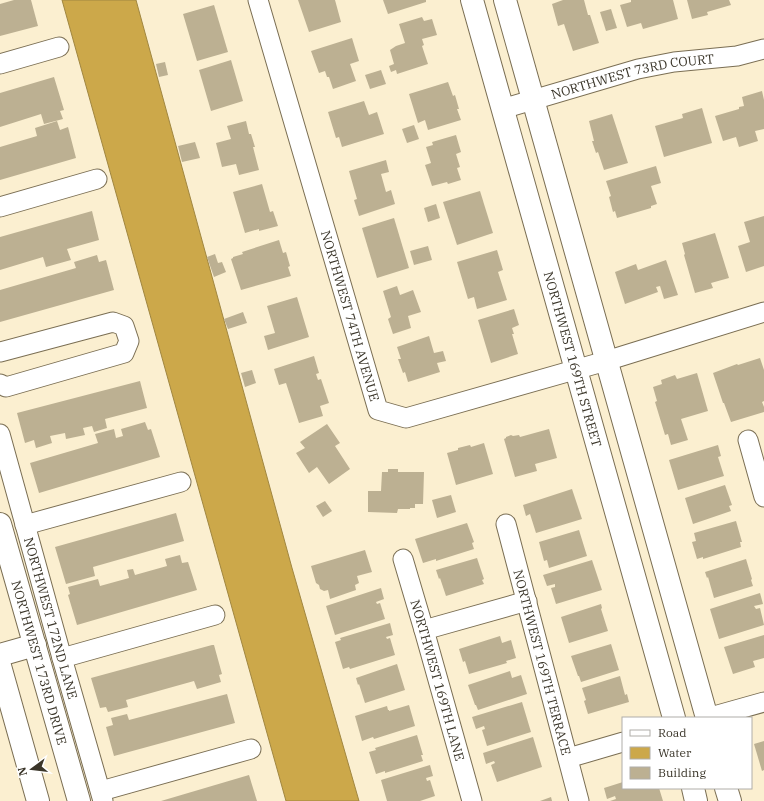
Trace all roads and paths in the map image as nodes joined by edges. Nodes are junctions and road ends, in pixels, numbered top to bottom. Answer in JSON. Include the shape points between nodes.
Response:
{"nodes":[{"id":1,"x":258,"y":0,"type":"edge"},
{"id":2,"x":472,"y":0,"type":"edge"},
{"id":3,"x":504,"y":0,"type":"edge"},
{"id":4,"x":59,"y":47,"type":"dead end"},
{"id":5,"x":764,"y":49,"type":"edge"},
{"id":6,"x":0,"y":64,"type":"edge"},
{"id":7,"x":533,"y":100,"type":"junction"},
{"id":8,"x":502,"y":109,"type":"junction"},
{"id":9,"x":96,"y":179,"type":"dead end"},
{"id":10,"x":0,"y":207,"type":"edge"},
{"id":11,"x":764,"y":312,"type":"edge"},
{"id":12,"x":0,"y":352,"type":"edge"},
{"id":13,"x":606,"y":361,"type":"junction"},
{"id":14,"x":576,"y":370,"type":"junction"},
{"id":15,"x":0,"y":384,"type":"edge"},
{"id":16,"x":0,"y":434,"type":"edge"},
{"id":17,"x":748,"y":440,"type":"dead end"},
{"id":18,"x":181,"y":482,"type":"dead end"},
{"id":19,"x":764,"y":497,"type":"edge"},
{"id":20,"x":0,"y":524,"type":"edge"},
{"id":21,"x":506,"y":524,"type":"dead end"},
{"id":22,"x":25,"y":525,"type":"junction"},
{"id":23,"x":403,"y":559,"type":"dead end"},
{"id":24,"x":527,"y":600,"type":"junction"},
{"id":25,"x":215,"y":615,"type":"dead end"},
{"id":26,"x":424,"y":630,"type":"junction"},
{"id":27,"x":35,"y":645,"type":"junction"},
{"id":28,"x":0,"y":655,"type":"edge"},
{"id":29,"x":62,"y":658,"type":"junction"},
{"id":30,"x":0,"y":666,"type":"edge"},
{"id":31,"x":764,"y":702,"type":"edge"},
{"id":32,"x":674,"y":717,"type":"edge"},
{"id":33,"x":707,"y":717,"type":"edge"},
{"id":34,"x":711,"y":717,"type":"edge"},
{"id":35,"x":622,"y":742,"type":"edge"},
{"id":36,"x":251,"y":749,"type":"dead end"},
{"id":37,"x":568,"y":758,"type":"junction"},
{"id":38,"x":693,"y":789,"type":"edge"},
{"id":39,"x":726,"y":789,"type":"edge"},
{"id":40,"x":102,"y":796,"type":"edge"},
{"id":41,"x":38,"y":801,"type":"edge"},
{"id":42,"x":80,"y":801,"type":"edge"},
{"id":43,"x":472,"y":801,"type":"edge"},
{"id":44,"x":579,"y":801,"type":"edge"},
{"id":45,"x":696,"y":801,"type":"edge"},
{"id":46,"x":730,"y":801,"type":"edge"}],
"edges":[{"from":1,"to":14,"type":"street","name":"NORTHWEST 74TH AVENUE","via":[[378,410],[406,418]]},
{"from":2,"to":8,"type":"street","name":"NORTHWEST 169TH STREET"},
{"from":3,"to":7,"type":"street"},
{"from":4,"to":6,"type":"street"},
{"from":5,"to":7,"type":"street","name":"NORTHWEST 73RD COURT","via":[[737,56],[674,62],[638,69]]},
{"from":7,"to":8,"type":"street","name":"NORTHWEST 73RD COURT"},
{"from":7,"to":13,"type":"street"},
{"from":8,"to":14,"type":"street","name":"NORTHWEST 169TH STREET"},
{"from":9,"to":10,"type":"street"},
{"from":11,"to":13,"type":"street","name":"NORTHWEST 74TH AVENUE"},
{"from":12,"to":15,"type":"street","via":[[113,322],[124,326],[129,341],[124,353],[6,387]]},
{"from":13,"to":14,"type":"street","name":"NORTHWEST 74TH AVENUE"},
{"from":13,"to":33,"type":"street"},
{"from":14,"to":32,"type":"street","name":"NORTHWEST 169TH STREET"},
{"from":16,"to":22,"type":"street","name":"NORTHWEST 172ND LANE"},
{"from":17,"to":19,"type":"street"},
{"from":18,"to":22,"type":"street"},
{"from":20,"to":27,"type":"street","name":"NORTHWEST 173RD DRIVE"},
{"from":21,"to":24,"type":"street","name":"NORTHWEST 169TH TERRACE"},
{"from":22,"to":29,"type":"street","name":"NORTHWEST 172ND LANE"},
{"from":23,"to":26,"type":"street","name":"NORTHWEST 169TH LANE"},
{"from":24,"to":26,"type":"street"},
{"from":24,"to":37,"type":"street","name":"NORTHWEST 169TH TERRACE"},
{"from":25,"to":29,"type":"street"},
{"from":26,"to":43,"type":"street","name":"NORTHWEST 169TH LANE"},
{"from":27,"to":28,"type":"street"},
{"from":27,"to":42,"type":"street","name":"NORTHWEST 173RD DRIVE"},
{"from":29,"to":40,"type":"street","name":"NORTHWEST 172ND LANE"},
{"from":30,"to":41,"type":"street"},
{"from":31,"to":34,"type":"street"},
{"from":35,"to":37,"type":"street"},
{"from":36,"to":40,"type":"street"},
{"from":37,"to":44,"type":"street","name":"NORTHWEST 169TH TERRACE"},
{"from":38,"to":45,"type":"street"},
{"from":39,"to":46,"type":"street"}]}
